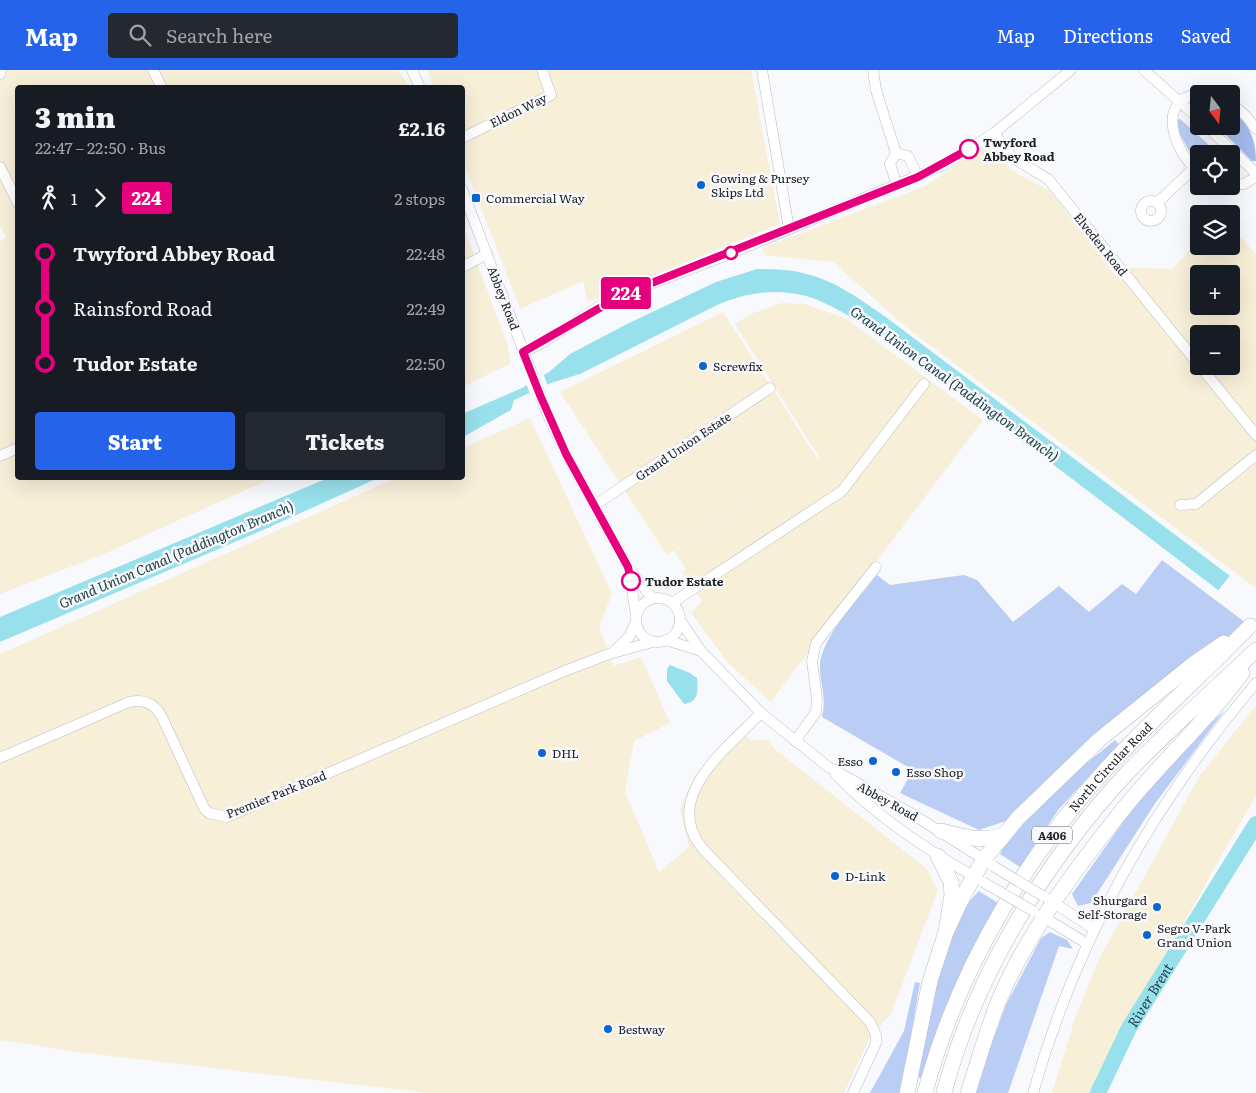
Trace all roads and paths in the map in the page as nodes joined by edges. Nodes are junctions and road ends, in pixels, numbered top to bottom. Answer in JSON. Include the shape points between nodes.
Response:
{"nodes":[{"id":1,"x":1,"y":70,"type":"edge"},
{"id":2,"x":154,"y":70,"type":"edge"},
{"id":3,"x":412,"y":70,"type":"edge"},
{"id":4,"x":542,"y":70,"type":"edge"},
{"id":5,"x":762,"y":70,"type":"edge"},
{"id":6,"x":873,"y":70,"type":"edge"},
{"id":7,"x":1071,"y":70,"type":"edge"},
{"id":8,"x":1144,"y":70,"type":"edge"},
{"id":9,"x":0,"y":74,"type":"edge"},
{"id":10,"x":161,"y":85,"type":"edge"},
{"id":11,"x":419,"y":85,"type":"edge"},
{"id":12,"x":1190,"y":96,"type":"edge"},
{"id":13,"x":1180,"y":102,"type":"junction"},
{"id":14,"x":1190,"y":111,"type":"edge"},
{"id":15,"x":1240,"y":111,"type":"edge"},
{"id":16,"x":1256,"y":130,"type":"edge"},
{"id":17,"x":994,"y":133,"type":"junction"},
{"id":18,"x":1215,"y":135,"type":"edge"},
{"id":19,"x":465,"y":137,"type":"edge"},
{"id":20,"x":896,"y":153,"type":"junction"},
{"id":21,"x":1190,"y":162,"type":"edge"},
{"id":22,"x":0,"y":168,"type":"edge"},
{"id":23,"x":1190,"y":175,"type":"edge"},
{"id":24,"x":1256,"y":175,"type":"edge"},
{"id":25,"x":918,"y":177,"type":"junction"},
{"id":26,"x":1240,"y":184,"type":"edge"},
{"id":27,"x":897,"y":185,"type":"junction"},
{"id":28,"x":15,"y":197,"type":"edge"},
{"id":29,"x":465,"y":197,"type":"edge"},
{"id":30,"x":1157,"y":203,"type":"dead end"},
{"id":31,"x":789,"y":229,"type":"junction"},
{"id":32,"x":487,"y":254,"type":"junction"},
{"id":33,"x":465,"y":265,"type":"edge"},
{"id":34,"x":523,"y":352,"type":"junction"},
{"id":35,"x":1190,"y":355,"type":"edge"},
{"id":36,"x":1207,"y":375,"type":"edge"},
{"id":37,"x":924,"y":384,"type":"dead end"},
{"id":38,"x":770,"y":388,"type":"dead end"},
{"id":39,"x":1256,"y":434,"type":"edge"},
{"id":40,"x":15,"y":449,"type":"edge"},
{"id":41,"x":1256,"y":455,"type":"edge"},
{"id":42,"x":0,"y":456,"type":"edge"},
{"id":43,"x":595,"y":505,"type":"junction"},
{"id":44,"x":1180,"y":505,"type":"dead end"},
{"id":45,"x":628,"y":567,"type":"junction"},
{"id":46,"x":876,"y":567,"type":"dead end"},
{"id":47,"x":652,"y":598,"type":"junction"},
{"id":48,"x":672,"y":603,"type":"junction"},
{"id":49,"x":636,"y":618,"type":"junction"},
{"id":50,"x":680,"y":620,"type":"junction"},
{"id":51,"x":666,"y":640,"type":"junction"},
{"id":52,"x":653,"y":642,"type":"junction"},
{"id":53,"x":701,"y":651,"type":"junction"},
{"id":54,"x":1256,"y":652,"type":"edge"},
{"id":55,"x":609,"y":654,"type":"junction"},
{"id":56,"x":1256,"y":683,"type":"edge"},
{"id":57,"x":761,"y":713,"type":"junction"},
{"id":58,"x":795,"y":741,"type":"junction"},
{"id":59,"x":0,"y":758,"type":"edge"},
{"id":60,"x":827,"y":766,"type":"junction"},
{"id":61,"x":941,"y":831,"type":"junction"},
{"id":62,"x":1004,"y":834,"type":"junction"},
{"id":63,"x":938,"y":856,"type":"junction"},
{"id":64,"x":989,"y":862,"type":"junction"},
{"id":65,"x":978,"y":879,"type":"junction"},
{"id":66,"x":1049,"y":900,"type":"junction"},
{"id":67,"x":1039,"y":915,"type":"junction"},
{"id":68,"x":1094,"y":928,"type":"junction"},
{"id":69,"x":946,"y":932,"type":"junction"},
{"id":70,"x":1086,"y":943,"type":"junction"},
{"id":71,"x":853,"y":1093,"type":"edge"},
{"id":72,"x":906,"y":1093,"type":"edge"},
{"id":73,"x":925,"y":1093,"type":"edge"},
{"id":74,"x":944,"y":1093,"type":"edge"},
{"id":75,"x":968,"y":1093,"type":"edge"},
{"id":76,"x":1033,"y":1093,"type":"edge"}],
"edges":[{"from":1,"to":9,"type":"street"},
{"from":2,"to":10,"type":"street"},
{"from":3,"to":11,"type":"street"},
{"from":4,"to":19,"type":"street","name":"Eldon Way","via":[[551,95]]},
{"from":5,"to":31,"type":"street"},
{"from":6,"to":20,"type":"street"},
{"from":7,"to":17,"type":"street"},
{"from":8,"to":13,"type":"street"},
{"from":12,"to":13,"type":"street"},
{"from":13,"to":14,"type":"street"},
{"from":13,"to":21,"type":"street","via":[[1173,114],[1173,133]]},
{"from":15,"to":16,"type":"street"},
{"from":17,"to":25,"type":"street","via":[[946,164]]},
{"from":17,"to":35,"type":"street","name":"Elveden Road","via":[[1013,158],[1048,179]]},
{"from":18,"to":24,"type":"street"},
{"from":20,"to":25,"type":"street","via":[[908,156]]},
{"from":20,"to":27,"type":"street","via":[[890,164]]},
{"from":22,"to":28,"type":"street"},
{"from":23,"to":30,"type":"street"},
{"from":24,"to":26,"type":"street"},
{"from":25,"to":27,"type":"street"},
{"from":27,"to":31,"type":"street"},
{"from":29,"to":32,"type":"street","name":"Abbey Road"},
{"from":31,"to":34,"type":"street","via":[[624,294]]},
{"from":32,"to":33,"type":"street"},
{"from":32,"to":34,"type":"street","name":"Abbey Road"},
{"from":34,"to":43,"type":"street","name":"Abbey Road","via":[[566,454]]},
{"from":36,"to":39,"type":"street","name":"Elveden Road"},
{"from":37,"to":48,"type":"street","via":[[842,491]]},
{"from":38,"to":43,"type":"street","name":"Grand Union Estate"},
{"from":40,"to":42,"type":"street"},
{"from":41,"to":44,"type":"street","via":[[1196,504]]},
{"from":43,"to":45,"type":"street","name":"Abbey Road"},
{"from":45,"to":47,"type":"street","name":"Abbey Road"},
{"from":45,"to":49,"type":"street","name":"Abbey Road"},
{"from":46,"to":58,"type":"street","via":[[816,643],[812,661],[816,712]]},
{"from":47,"to":48,"type":"street"},
{"from":47,"to":49,"type":"street","via":[[644,603]]},
{"from":48,"to":50,"type":"street"},
{"from":49,"to":52,"type":"street","via":[[641,634]]},
{"from":49,"to":55,"type":"street","name":"Premier Park Road","via":[[629,637]]},
{"from":50,"to":51,"type":"street","via":[[677,631]]},
{"from":50,"to":53,"type":"street","name":"Abbey Road"},
{"from":51,"to":52,"type":"street"},
{"from":51,"to":53,"type":"street","name":"Abbey Road"},
{"from":52,"to":55,"type":"street","name":"Premier Park Road"},
{"from":53,"to":57,"type":"street","name":"Abbey Road"},
{"from":54,"to":66,"type":"highway","via":[[1220,703],[1125,808]]},
{"from":54,"to":74,"type":"highway","name":"North Circular Road","number":"A406","via":[[1161,738],[1072,839],[1021,916],[994,966],[966,1028]]},
{"from":55,"to":59,"type":"street","name":"Premier Park Road","via":[[546,678],[227,817],[209,813],[204,808],[162,717],[149,702],[129,702]]},
{"from":56,"to":68,"type":"street","via":[[1193,762],[1157,815],[1130,858]]},
{"from":57,"to":58,"type":"street","name":"Abbey Road"},
{"from":57,"to":71,"type":"street","via":[[699,778],[688,806],[691,831],[703,850],[870,1022],[876,1043]]},
{"from":58,"to":60,"type":"street","name":"Abbey Road"},
{"from":60,"to":61,"type":"street","name":"Abbey Road"},
{"from":60,"to":63,"type":"street","name":"Abbey Road","via":[[877,813]]},
{"from":61,"to":62,"type":"highway","via":[[978,839],[992,839]]},
{"from":61,"to":64,"type":"street","name":"Abbey Road"},
{"from":62,"to":64,"type":"highway"},
{"from":62,"to":73,"type":"highway","name":"North Circular Road","number":"A406","via":[[1100,740],[1192,665],[1250,626],[1128,745],[1040,852],[1005,906],[977,959],[949,1019]]},
{"from":63,"to":65,"type":"street","name":"Abbey Road"},
{"from":63,"to":69,"type":"highway","via":[[952,890]]},
{"from":64,"to":65,"type":"highway"},
{"from":64,"to":66,"type":"street","name":"Abbey Road","bridge":true},
{"from":65,"to":67,"type":"street","name":"Abbey Road","bridge":true},
{"from":65,"to":69,"type":"highway"},
{"from":66,"to":67,"type":"highway"},
{"from":66,"to":68,"type":"street","name":"Abbey Road"},
{"from":67,"to":70,"type":"street","name":"Abbey Road"},
{"from":67,"to":75,"type":"highway","via":[[1000,998]]},
{"from":68,"to":70,"type":"street"},
{"from":69,"to":72,"type":"highway","via":[[930,981]]},
{"from":70,"to":76,"type":"street","via":[[1047,1044]]}]}
